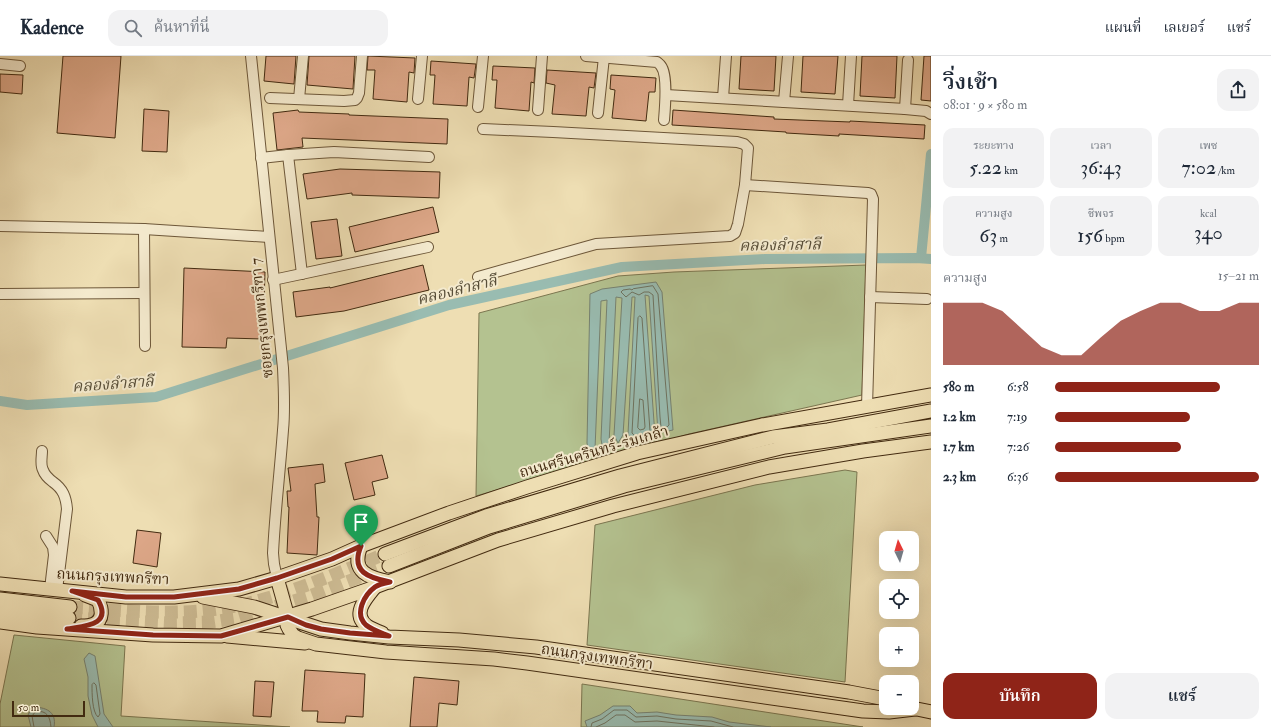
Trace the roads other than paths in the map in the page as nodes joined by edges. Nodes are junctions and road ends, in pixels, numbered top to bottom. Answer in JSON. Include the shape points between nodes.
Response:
{"nodes":[{"id":1,"x":251,"y":56,"type":"edge"},
{"id":2,"x":303,"y":56,"type":"edge"},
{"id":3,"x":362,"y":56,"type":"edge"},
{"id":4,"x":422,"y":56,"type":"edge"},
{"id":5,"x":483,"y":56,"type":"edge"},
{"id":6,"x":542,"y":56,"type":"edge"},
{"id":7,"x":586,"y":56,"type":"edge"},
{"id":8,"x":726,"y":56,"type":"edge"},
{"id":9,"x":788,"y":56,"type":"edge"},
{"id":10,"x":851,"y":56,"type":"edge"},
{"id":11,"x":604,"y":58,"type":"junction"},
{"id":12,"x":908,"y":60,"type":"dead end"},
{"id":13,"x":0,"y":64,"type":"edge"},
{"id":14,"x":20,"y":66,"type":"dead end"},
{"id":15,"x":666,"y":95,"type":"junction"},
{"id":16,"x":270,"y":98,"type":"dead end"},
{"id":17,"x":723,"y":98,"type":"junction"},
{"id":18,"x":299,"y":99,"type":"junction"},
{"id":19,"x":418,"y":99,"type":"dead end"},
{"id":20,"x":784,"y":102,"type":"junction"},
{"id":21,"x":848,"y":105,"type":"junction"},
{"id":22,"x":478,"y":108,"type":"dead end"},
{"id":23,"x":905,"y":109,"type":"junction"},
{"id":24,"x":538,"y":110,"type":"dead end"},
{"id":25,"x":598,"y":113,"type":"dead end"},
{"id":26,"x":928,"y":113,"type":"edge"},
{"id":27,"x":664,"y":120,"type":"dead end"},
{"id":28,"x":483,"y":129,"type":"dead end"},
{"id":29,"x":288,"y":155,"type":"junction"},
{"id":30,"x":429,"y":157,"type":"dead end"},
{"id":31,"x":261,"y":158,"type":"junction"},
{"id":32,"x":745,"y":185,"type":"junction"},
{"id":33,"x":0,"y":226,"type":"edge"},
{"id":34,"x":144,"y":229,"type":"junction"},
{"id":35,"x":269,"y":237,"type":"junction"},
{"id":36,"x":428,"y":247,"type":"dead end"},
{"id":37,"x":302,"y":274,"type":"junction"},
{"id":38,"x":478,"y":277,"type":"dead end"},
{"id":39,"x":273,"y":280,"type":"junction"},
{"id":40,"x":144,"y":293,"type":"junction"},
{"id":41,"x":0,"y":294,"type":"edge"},
{"id":42,"x":870,"y":298,"type":"junction"},
{"id":43,"x":927,"y":299,"type":"dead end"},
{"id":44,"x":145,"y":346,"type":"dead end"},
{"id":45,"x":931,"y":395,"type":"edge"},
{"id":46,"x":872,"y":406,"type":"junction"},
{"id":47,"x":931,"y":409,"type":"edge"},
{"id":48,"x":931,"y":426,"type":"edge"},
{"id":49,"x":931,"y":431,"type":"edge"},
{"id":50,"x":931,"y":442,"type":"edge"},
{"id":51,"x":898,"y":445,"type":"junction"},
{"id":52,"x":42,"y":451,"type":"dead end"},
{"id":53,"x":46,"y":536,"type":"dead end"},
{"id":54,"x":361,"y":546,"type":"junction"},
{"id":55,"x":277,"y":578,"type":"junction"},
{"id":56,"x":390,"y":582,"type":"junction"},
{"id":57,"x":0,"y":584,"type":"edge"},
{"id":58,"x":375,"y":587,"type":"junction"},
{"id":59,"x":54,"y":590,"type":"junction"},
{"id":60,"x":72,"y":591,"type":"junction"},
{"id":61,"x":191,"y":595,"type":"junction"},
{"id":62,"x":0,"y":599,"type":"edge"},
{"id":63,"x":0,"y":611,"type":"edge"},
{"id":64,"x":288,"y":617,"type":"junction"},
{"id":65,"x":68,"y":618,"type":"junction"},
{"id":66,"x":0,"y":622,"type":"edge"},
{"id":67,"x":221,"y":636,"type":"junction"},
{"id":68,"x":389,"y":636,"type":"junction"},
{"id":69,"x":316,"y":644,"type":"junction"},
{"id":70,"x":592,"y":656,"type":"junction"},
{"id":71,"x":590,"y":672,"type":"junction"},
{"id":72,"x":879,"y":698,"type":"edge"},
{"id":73,"x":919,"y":709,"type":"edge"},
{"id":74,"x":879,"y":712,"type":"edge"},
{"id":75,"x":931,"y":712,"type":"edge"}],
"edges":[{"from":1,"to":31,"type":"street","name":"ซอยกรุงเทพกรีฑา 7"},
{"from":2,"to":18,"type":"street"},
{"from":3,"to":18,"type":"street","via":[[359,93],[355,100]]},
{"from":4,"to":19,"type":"street"},
{"from":5,"to":22,"type":"street"},
{"from":6,"to":24,"type":"street"},
{"from":7,"to":11,"type":"street"},
{"from":8,"to":17,"type":"street"},
{"from":9,"to":20,"type":"street"},
{"from":10,"to":21,"type":"street"},
{"from":11,"to":15,"type":"street","via":[[657,62],[662,66],[664,73]]},
{"from":11,"to":25,"type":"street"},
{"from":12,"to":23,"type":"street"},
{"from":13,"to":14,"type":"street"},
{"from":15,"to":17,"type":"street"},
{"from":15,"to":27,"type":"street"},
{"from":16,"to":18,"type":"street"},
{"from":17,"to":20,"type":"street"},
{"from":20,"to":21,"type":"street"},
{"from":21,"to":23,"type":"street"},
{"from":23,"to":26,"type":"street"},
{"from":28,"to":32,"type":"street","via":[[737,142],[748,148]]},
{"from":29,"to":30,"type":"street","via":[[334,152]]},
{"from":29,"to":31,"type":"street"},
{"from":29,"to":37,"type":"street"},
{"from":31,"to":35,"type":"street","name":"ซอยกรุงเทพกรีฑา 7"},
{"from":32,"to":38,"type":"street","via":[[738,224],[735,233],[730,236],[596,244]]},
{"from":32,"to":42,"type":"street","via":[[870,194],[873,199]]},
{"from":33,"to":34,"type":"street"},
{"from":34,"to":35,"type":"street"},
{"from":34,"to":40,"type":"street"},
{"from":35,"to":39,"type":"street","name":"ซอยกรุงเทพกรีฑา 7"},
{"from":36,"to":37,"type":"street"},
{"from":37,"to":39,"type":"street"},
{"from":39,"to":55,"type":"street","name":"ซอยกรุงเทพกรีฑา 7","via":[[284,396],[273,553]]},
{"from":40,"to":41,"type":"street"},
{"from":40,"to":44,"type":"street"},
{"from":42,"to":43,"type":"street"},
{"from":42,"to":46,"type":"street"},
{"from":45,"to":46,"type":"main road","name":"ถนนศรีนครินทร์-ร่มเกล้า"},
{"from":46,"to":47,"type":"main road"},
{"from":46,"to":54,"type":"main road","name":"ถนนศรีนครินทร์-ร่มเกล้า","via":[[762,425],[637,454],[449,513]]},
{"from":47,"to":48,"type":"main road","name":"ถนนศรีนครินทร์-ร่มเกล้า","via":[[828,430],[773,437],[620,476],[486,516],[387,560],[624,486],[785,447]]},
{"from":49,"to":51,"type":"main road"},
{"from":50,"to":51,"type":"main road"},
{"from":51,"to":56,"type":"main road","via":[[769,467],[613,506],[498,540]]},
{"from":52,"to":59,"type":"street","via":[[43,472],[63,491],[67,503]]},
{"from":53,"to":59,"type":"street","via":[[53,547]]},
{"from":54,"to":55,"type":"main road","name":"ถนนศรีนครินทร์-ร่มเกล้า"},
{"from":54,"to":56,"type":"main road","via":[[357,557],[363,572],[369,577]]},
{"from":55,"to":61,"type":"main road","name":"ถนนกรุงเทพกรีฑา","via":[[239,589]]},
{"from":55,"to":64,"type":"main road","name":"ถนนกรุงเทพกรีฑา"},
{"from":56,"to":58,"type":"main road"},
{"from":57,"to":59,"type":"main road","name":"ถนนกรุงเทพกรีฑา"},
{"from":58,"to":64,"type":"main road"},
{"from":58,"to":68,"type":"main road","via":[[361,606],[360,616],[366,625]]},
{"from":59,"to":60,"type":"main road","name":"ถนนกรุงเทพกรีฑา"},
{"from":60,"to":61,"type":"main road","name":"ถนนกรุงเทพกรีฑา","via":[[126,597]]},
{"from":60,"to":65,"type":"main road","via":[[98,600],[102,608],[100,619],[95,624]]},
{"from":61,"to":64,"type":"main road","via":[[254,607]]},
{"from":62,"to":65,"type":"main road","name":"ถนนกรุงเทพกรีฑา"},
{"from":63,"to":65,"type":"main road","name":"ถนนกรุงเทพกรีฑา"},
{"from":64,"to":67,"type":"main road","name":"ถนนกรุงเทพกรีฑา"},
{"from":64,"to":68,"type":"main road","name":"ถนนกรุงเทพกรีฑา","via":[[321,629]]},
{"from":64,"to":69,"type":"main road","name":"ถนนกรุงเทพกรีฑา","via":[[289,629],[293,635]]},
{"from":65,"to":66,"type":"main road","name":"ถนนกรุงเทพกรีฑา"},
{"from":65,"to":67,"type":"main road","name":"ถนนกรุงเทพกรีฑา","via":[[153,635]]},
{"from":67,"to":69,"type":"main road"},
{"from":68,"to":70,"type":"main road","name":"ถนนกรุงเทพกรีฑา","via":[[503,643]]},
{"from":69,"to":71,"type":"main road","name":"ถนนกรุงเทพกรีฑา","via":[[494,660]]},
{"from":70,"to":71,"type":"main road"},
{"from":70,"to":72,"type":"main road","name":"ถนนกรุงเทพกรีฑา"},
{"from":71,"to":74,"type":"main road","name":"ถนนกรุงเทพกรีฑา"},
{"from":73,"to":75,"type":"main road","name":"ถนนกรุงเทพกรีฑา"}]}
